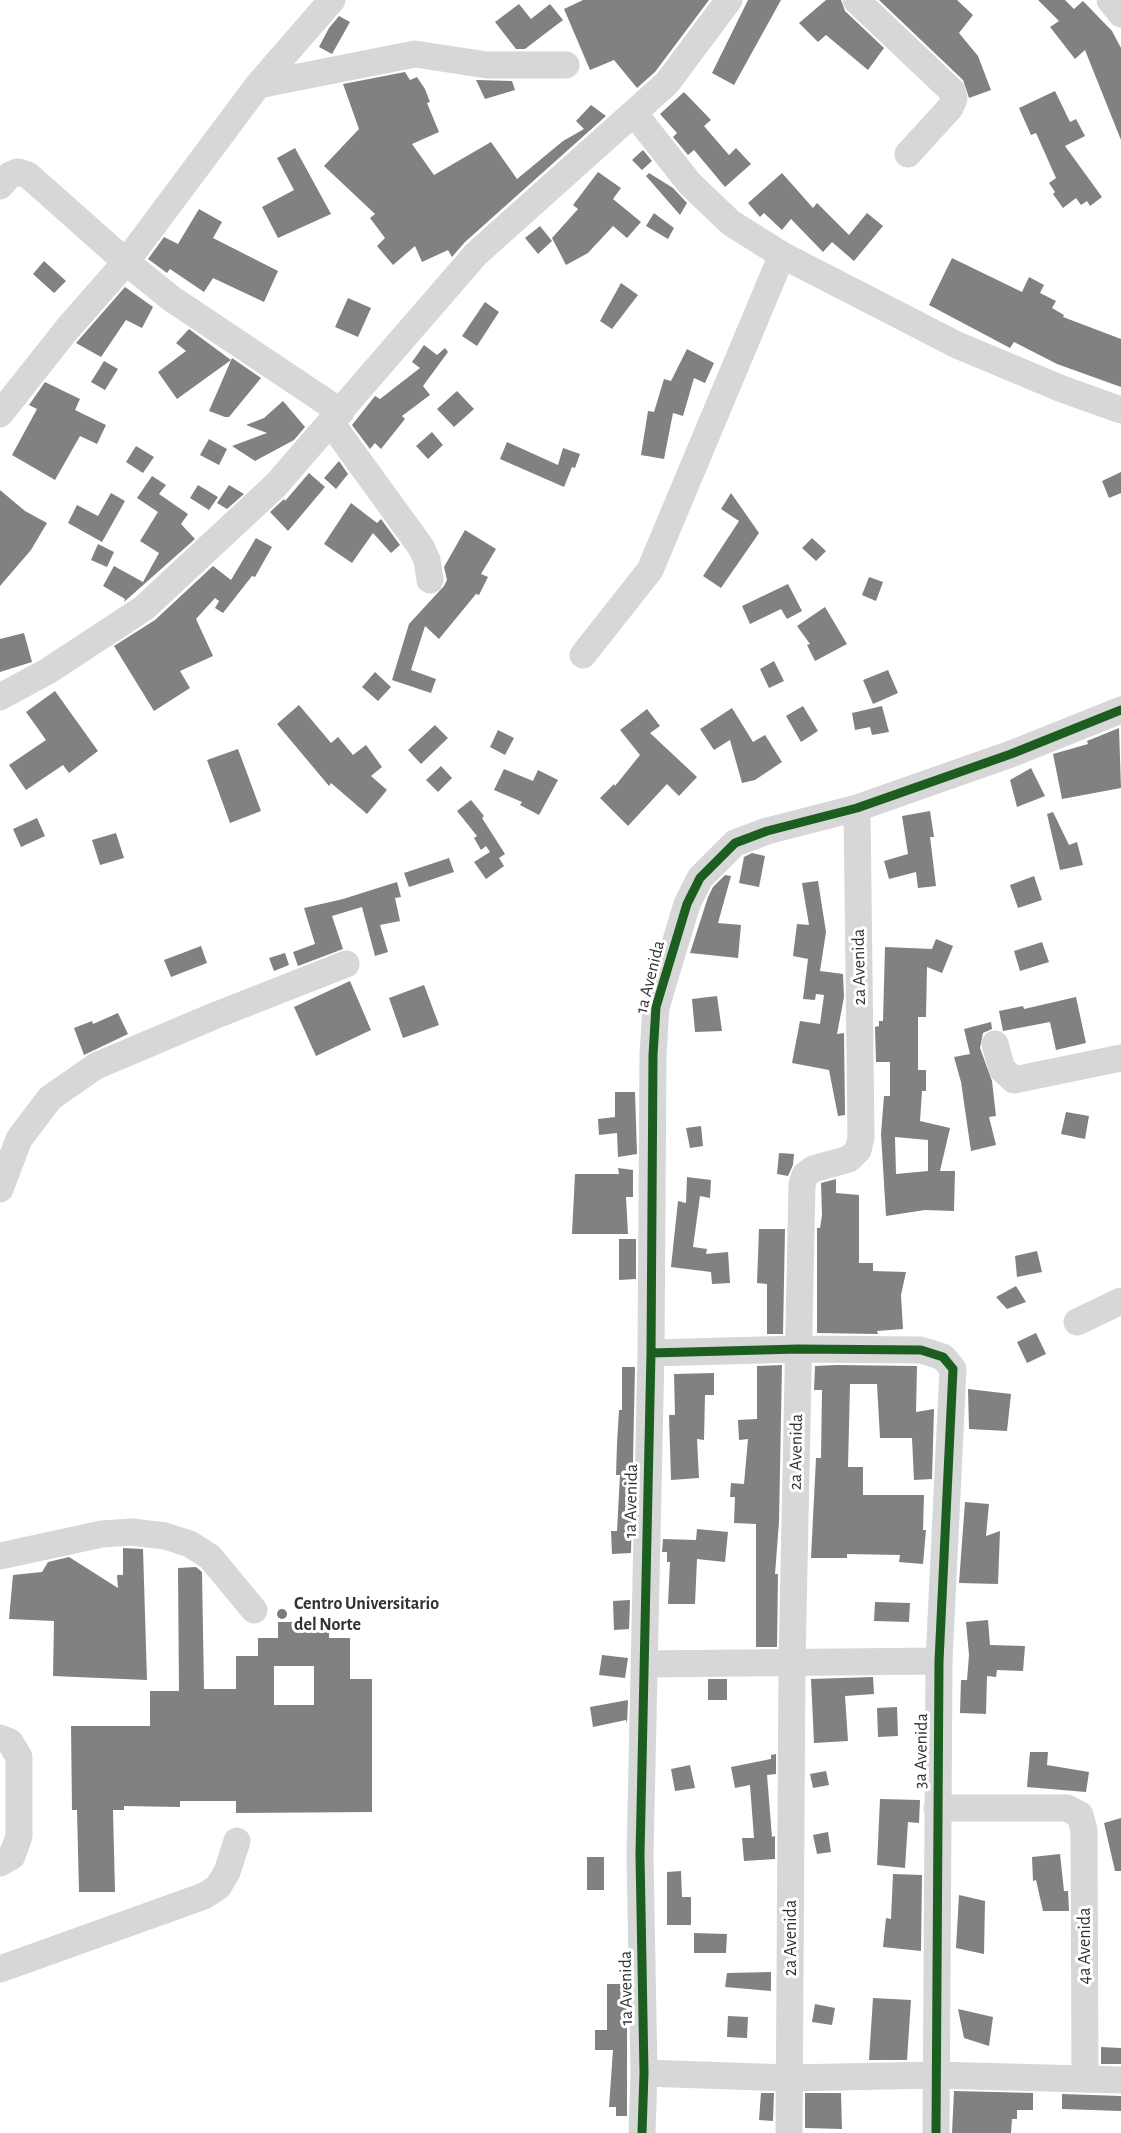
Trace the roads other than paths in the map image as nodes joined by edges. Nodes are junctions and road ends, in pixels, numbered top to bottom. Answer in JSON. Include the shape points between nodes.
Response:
{"nodes":[{"id":1,"x":332,"y":0,"type":"edge"},
{"id":2,"x":729,"y":0,"type":"edge"},
{"id":3,"x":856,"y":0,"type":"edge"},
{"id":4,"x":1110,"y":0,"type":"edge"},
{"id":5,"x":1121,"y":14,"type":"edge"},
{"id":6,"x":566,"y":65,"type":"dead end"},
{"id":7,"x":258,"y":84,"type":"junction"},
{"id":8,"x":634,"y":113,"type":"junction"},
{"id":9,"x":908,"y":154,"type":"dead end"},
{"id":10,"x":0,"y":186,"type":"edge"},
{"id":11,"x":782,"y":255,"type":"junction"},
{"id":12,"x":126,"y":262,"type":"junction"},
{"id":13,"x":1121,"y":410,"type":"edge"},
{"id":14,"x":0,"y":414,"type":"edge"},
{"id":15,"x":336,"y":417,"type":"junction"},
{"id":16,"x":430,"y":580,"type":"dead end"},
{"id":17,"x":583,"y":655,"type":"dead end"},
{"id":18,"x":0,"y":697,"type":"edge"},
{"id":19,"x":1121,"y":710,"type":"edge"},
{"id":20,"x":857,"y":808,"type":"junction"},
{"id":21,"x":346,"y":964,"type":"dead end"},
{"id":22,"x":995,"y":1044,"type":"dead end"},
{"id":23,"x":1121,"y":1058,"type":"edge"},
{"id":24,"x":0,"y":1190,"type":"edge"},
{"id":25,"x":1121,"y":1301,"type":"edge"},
{"id":26,"x":1077,"y":1322,"type":"dead end"},
{"id":27,"x":798,"y":1349,"type":"junction"},
{"id":28,"x":651,"y":1353,"type":"junction"},
{"id":29,"x":0,"y":1556,"type":"edge"},
{"id":30,"x":254,"y":1610,"type":"dead end"},
{"id":31,"x":939,"y":1661,"type":"junction"},
{"id":32,"x":644,"y":1664,"type":"junction"},
{"id":33,"x":792,"y":1664,"type":"junction"},
{"id":34,"x":0,"y":1738,"type":"edge"},
{"id":35,"x":937,"y":1808,"type":"junction"},
{"id":36,"x":237,"y":1841,"type":"dead end"},
{"id":37,"x":0,"y":1863,"type":"edge"},
{"id":38,"x":0,"y":1969,"type":"edge"},
{"id":39,"x":644,"y":2073,"type":"junction"},
{"id":40,"x":935,"y":2075,"type":"junction"},
{"id":41,"x":790,"y":2078,"type":"junction"},
{"id":42,"x":1085,"y":2078,"type":"junction"},
{"id":43,"x":1121,"y":2080,"type":"edge"},
{"id":44,"x":642,"y":2133,"type":"edge"},
{"id":45,"x":789,"y":2133,"type":"edge"},
{"id":46,"x":936,"y":2133,"type":"edge"}],
"edges":[{"from":1,"to":7,"type":"street"},
{"from":2,"to":8,"type":"street","via":[[667,83]]},
{"from":3,"to":9,"type":"street","via":[[952,91],[950,108]]},
{"from":4,"to":5,"type":"street"},
{"from":6,"to":7,"type":"street","via":[[487,65],[415,54]]},
{"from":7,"to":12,"type":"street"},
{"from":8,"to":11,"type":"street","via":[[690,184],[731,223]]},
{"from":8,"to":15,"type":"street","via":[[476,254]]},
{"from":10,"to":12,"type":"street","via":[[10,175],[28,175]]},
{"from":11,"to":13,"type":"street","via":[[957,345]]},
{"from":11,"to":17,"type":"street","via":[[650,570]]},
{"from":12,"to":14,"type":"street"},
{"from":12,"to":15,"type":"street"},
{"from":15,"to":16,"type":"street","via":[[421,546]]},
{"from":15,"to":18,"type":"street","via":[[276,485],[144,608],[48,671]]},
{"from":19,"to":20,"type":"street","name":"1a Avenida"},
{"from":20,"to":27,"type":"street","name":"2a Avenida","via":[[861,1138],[858,1150],[849,1159],[813,1169],[802,1184]]},
{"from":20,"to":28,"type":"street","name":"1a Avenida","via":[[735,843],[700,878],[687,904],[656,1007]]},
{"from":21,"to":24,"type":"street","via":[[96,1066],[50,1098],[19,1139]]},
{"from":22,"to":23,"type":"street","via":[[1002,1069],[1014,1080]]},
{"from":25,"to":26,"type":"street"},
{"from":27,"to":28,"type":"street"},
{"from":27,"to":31,"type":"street","name":"3a Avenida","via":[[921,1350],[943,1357],[952,1369]]},
{"from":27,"to":33,"type":"street","name":"2a Avenida"},
{"from":28,"to":32,"type":"street","name":"1a Avenida"},
{"from":29,"to":30,"type":"street","via":[[102,1534],[165,1536],[190,1544],[210,1557]]},
{"from":31,"to":33,"type":"street"},
{"from":31,"to":35,"type":"street","name":"3a Avenida"},
{"from":32,"to":33,"type":"street"},
{"from":32,"to":39,"type":"street","name":"1a Avenida","via":[[640,1855]]},
{"from":33,"to":41,"type":"street","name":"2a Avenida"},
{"from":34,"to":37,"type":"street","via":[[10,1742],[19,1757],[20,1836],[12,1856]]},
{"from":35,"to":40,"type":"street","name":"3a Avenida"},
{"from":35,"to":42,"type":"street","name":"4a Avenida","via":[[1067,1808],[1080,1815],[1084,1830]]},
{"from":36,"to":38,"type":"street","via":[[218,1887],[204,1896]]},
{"from":39,"to":41,"type":"street"},
{"from":39,"to":44,"type":"street","name":"1a Avenida"},
{"from":40,"to":41,"type":"street"},
{"from":40,"to":42,"type":"street"},
{"from":40,"to":46,"type":"street","name":"3a Avenida"},
{"from":41,"to":45,"type":"street","name":"2a Avenida"},
{"from":42,"to":43,"type":"street"}]}
